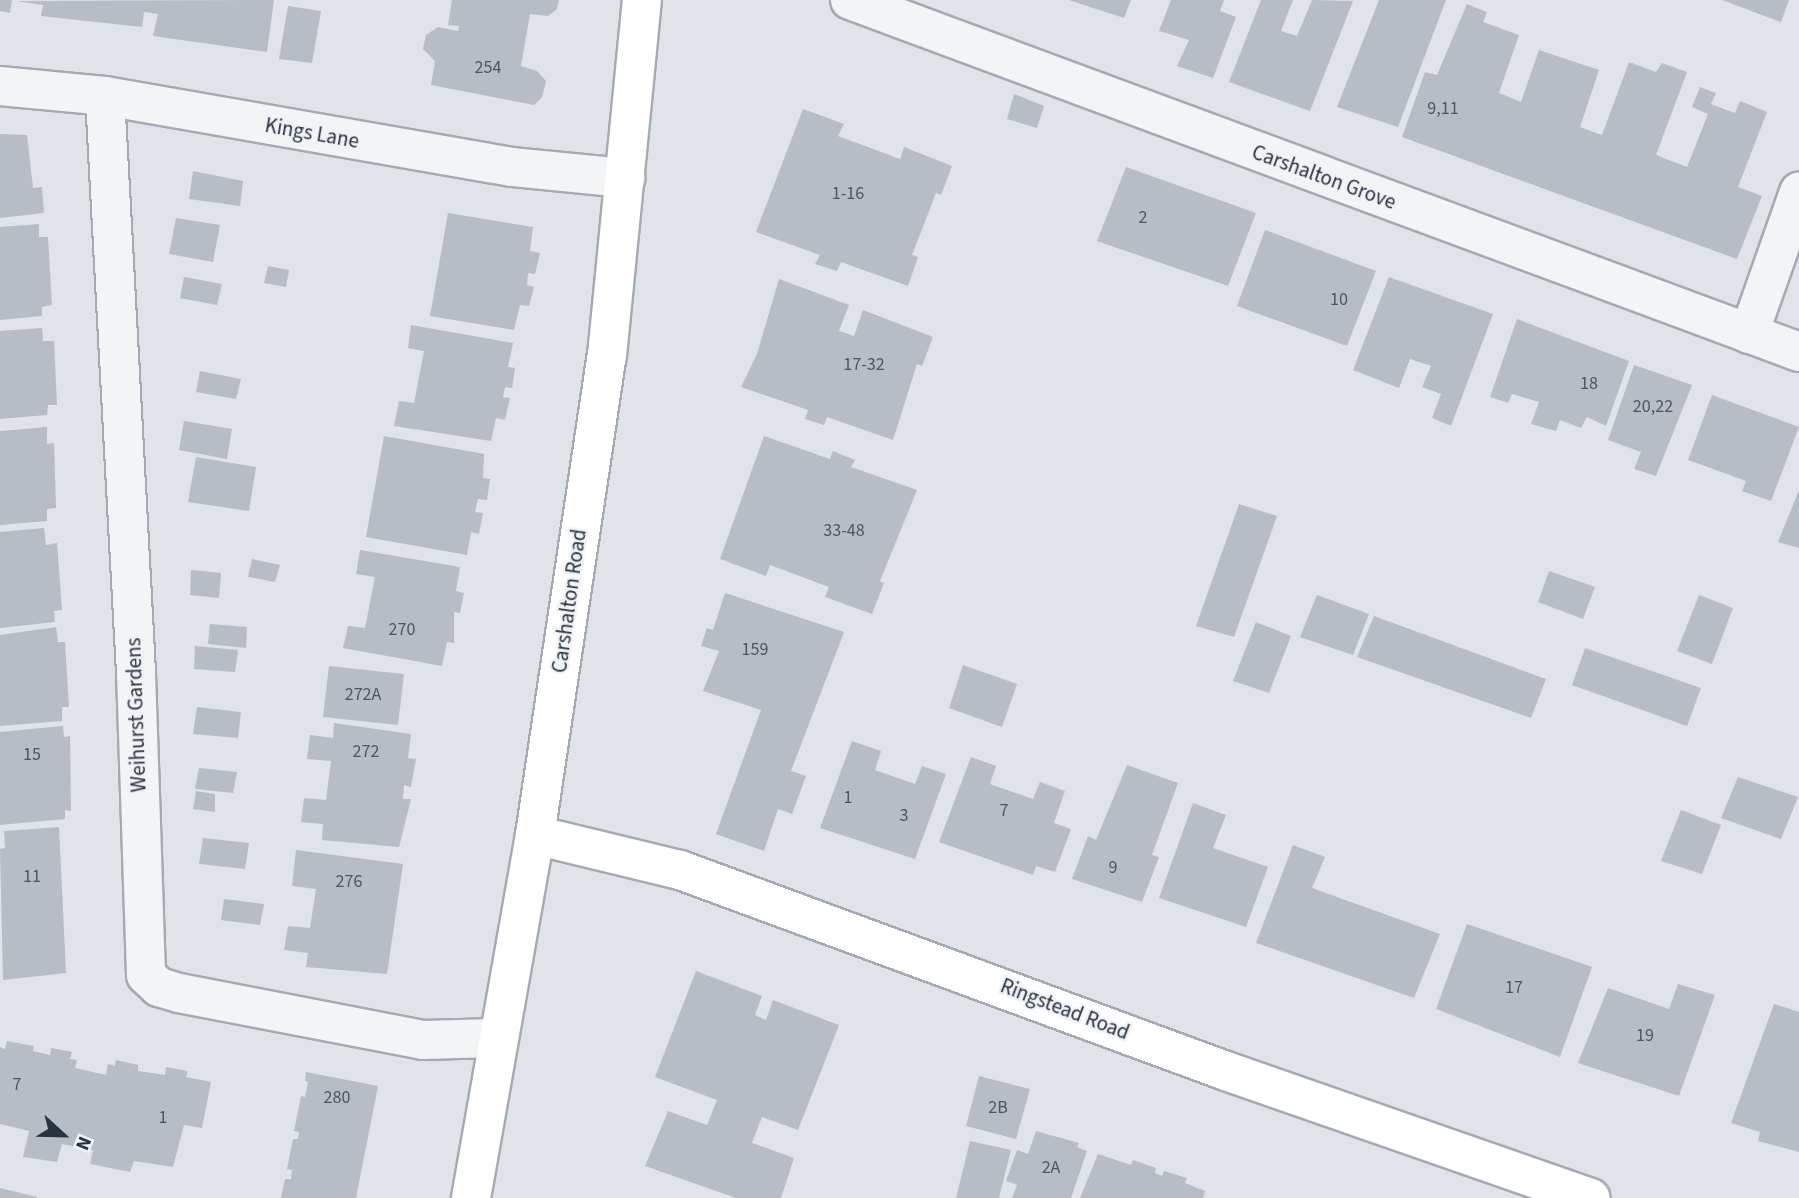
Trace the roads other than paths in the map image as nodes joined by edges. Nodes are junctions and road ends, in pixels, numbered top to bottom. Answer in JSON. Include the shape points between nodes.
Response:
{"nodes":[{"id":1,"x":642,"y":0,"type":"edge"},
{"id":2,"x":850,"y":0,"type":"edge"},
{"id":3,"x":0,"y":86,"type":"edge"},
{"id":4,"x":105,"y":96,"type":"junction"},
{"id":5,"x":625,"y":178,"type":"junction"},
{"id":6,"x":1799,"y":192,"type":"edge"},
{"id":7,"x":1749,"y":334,"type":"junction"},
{"id":8,"x":1799,"y":352,"type":"edge"},
{"id":9,"x":535,"y":835,"type":"junction"},
{"id":10,"x":496,"y":1038,"type":"junction"},
{"id":11,"x":471,"y":1198,"type":"edge"},
{"id":12,"x":1591,"y":1198,"type":"edge"}],
"edges":[{"from":1,"to":5,"type":"main road","name":"Carshalton Road"},
{"from":2,"to":7,"type":"street","name":"Carshalton Grove"},
{"from":3,"to":4,"type":"street","name":"Kings Lane"},
{"from":4,"to":5,"type":"street","name":"Kings Lane","via":[[512,167]]},
{"from":4,"to":10,"type":"street","name":"Weihurst Gardens","via":[[136,673],[146,975],[159,987],[179,993],[423,1040]]},
{"from":5,"to":9,"type":"main road","name":"Carshalton Road","via":[[607,356]]},
{"from":6,"to":7,"type":"street"},
{"from":7,"to":8,"type":"street","name":"Carshalton Grove"},
{"from":9,"to":10,"type":"main road","name":"Carshalton Road"},
{"from":9,"to":12,"type":"main road","name":"Ringstead Road","via":[[680,870],[1226,1071]]},
{"from":10,"to":11,"type":"main road","name":"Carshalton Road"}]}
